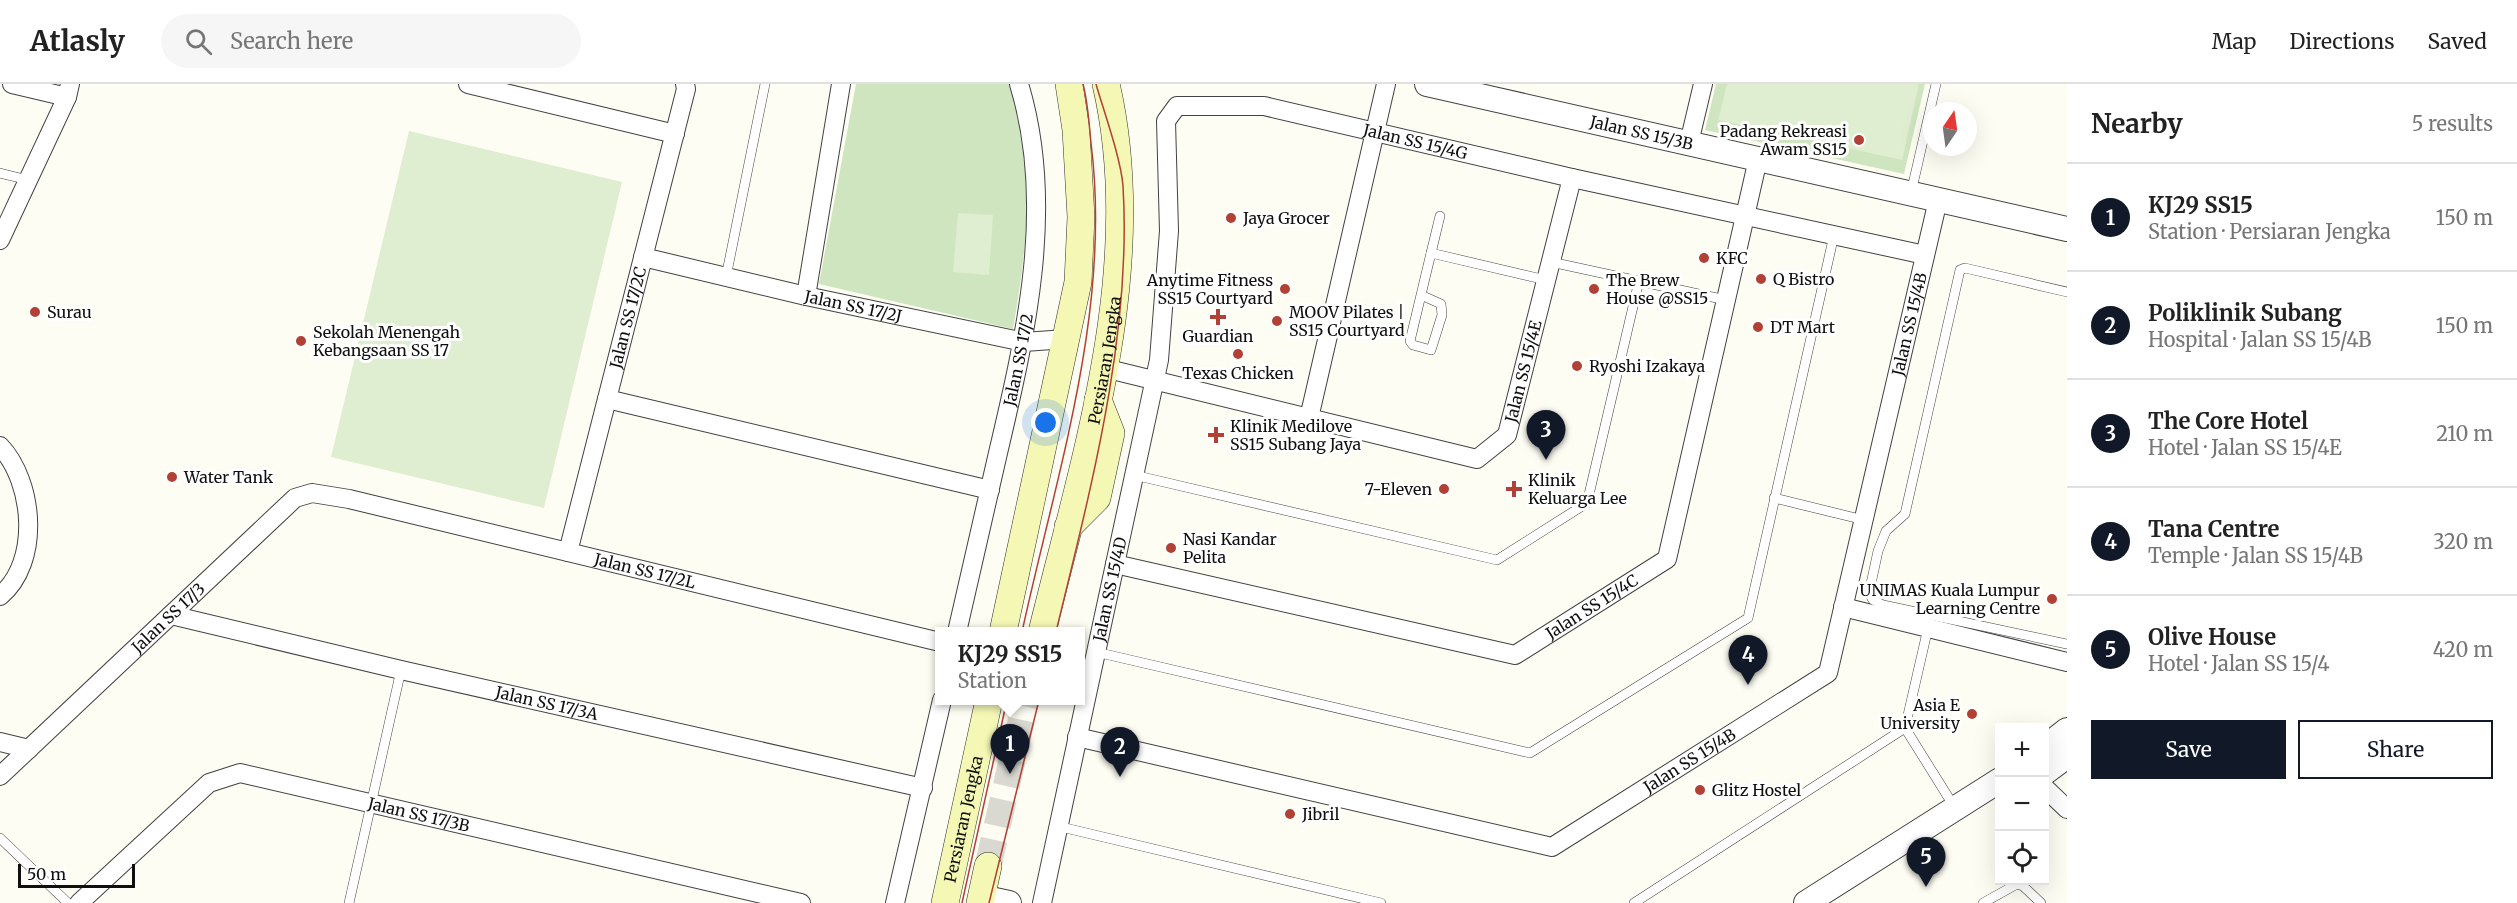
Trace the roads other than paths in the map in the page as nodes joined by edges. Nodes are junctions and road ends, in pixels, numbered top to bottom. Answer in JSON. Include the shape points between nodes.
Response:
{"nodes":[{"id":1,"x":12,"y":84,"type":"edge"},
{"id":2,"x":468,"y":84,"type":"edge"},
{"id":3,"x":685,"y":84,"type":"edge"},
{"id":4,"x":765,"y":84,"type":"edge"},
{"id":5,"x":841,"y":84,"type":"edge"},
{"id":6,"x":1019,"y":84,"type":"edge"},
{"id":7,"x":1069,"y":84,"type":"edge"},
{"id":8,"x":1106,"y":84,"type":"edge"},
{"id":9,"x":1386,"y":84,"type":"edge"},
{"id":10,"x":1427,"y":84,"type":"edge"},
{"id":11,"x":1703,"y":84,"type":"edge"},
{"id":12,"x":1936,"y":84,"type":"edge"},
{"id":13,"x":69,"y":90,"type":"edge"},
{"id":14,"x":1376,"y":131,"type":"junction"},
{"id":15,"x":675,"y":134,"type":"junction"},
{"id":16,"x":1689,"y":143,"type":"junction"},
{"id":17,"x":1758,"y":159,"type":"junction"},
{"id":18,"x":0,"y":173,"type":"edge"},
{"id":19,"x":1572,"y":178,"type":"junction"},
{"id":20,"x":28,"y":180,"type":"junction"},
{"id":21,"x":1910,"y":194,"type":"junction"},
{"id":22,"x":1938,"y":200,"type":"junction"},
{"id":23,"x":1745,"y":215,"type":"junction"},
{"id":24,"x":1440,"y":216,"type":"dead end"},
{"id":25,"x":2067,"y":229,"type":"edge"},
{"id":26,"x":1834,"y":236,"type":"junction"},
{"id":27,"x":0,"y":240,"type":"edge"},
{"id":28,"x":1431,"y":253,"type":"junction"},
{"id":29,"x":1924,"y":255,"type":"junction"},
{"id":30,"x":643,"y":257,"type":"junction"},
{"id":31,"x":1551,"y":262,"type":"junction"},
{"id":32,"x":726,"y":277,"type":"junction"},
{"id":33,"x":1546,"y":280,"type":"junction"},
{"id":34,"x":1639,"y":281,"type":"junction"},
{"id":35,"x":2067,"y":292,"type":"edge"},
{"id":36,"x":1421,"y":295,"type":"junction"},
{"id":37,"x":806,"y":296,"type":"junction"},
{"id":38,"x":1726,"y":300,"type":"junction"},
{"id":39,"x":1066,"y":339,"type":"junction"},
{"id":40,"x":1024,"y":342,"type":"junction"},
{"id":41,"x":1104,"y":368,"type":"junction"},
{"id":42,"x":1155,"y":381,"type":"junction"},
{"id":43,"x":607,"y":399,"type":"junction"},
{"id":44,"x":1309,"y":418,"type":"junction"},
{"id":45,"x":0,"y":446,"type":"edge"},
{"id":46,"x":1134,"y":475,"type":"junction"},
{"id":47,"x":990,"y":489,"type":"junction"},
{"id":48,"x":1774,"y":498,"type":"junction"},
{"id":49,"x":349,"y":499,"type":"joint"},
{"id":50,"x":1863,"y":520,"type":"junction"},
{"id":51,"x":568,"y":552,"type":"junction"},
{"id":52,"x":1115,"y":564,"type":"junction"},
{"id":53,"x":0,"y":596,"type":"edge"},
{"id":54,"x":1843,"y":607,"type":"junction"},
{"id":55,"x":171,"y":615,"type":"junction"},
{"id":56,"x":1928,"y":624,"type":"junction"},
{"id":57,"x":958,"y":627,"type":"edge"},
{"id":58,"x":1004,"y":627,"type":"edge"},
{"id":59,"x":1043,"y":627,"type":"edge"},
{"id":60,"x":935,"y":641,"type":"edge"},
{"id":61,"x":2067,"y":644,"type":"edge"},
{"id":62,"x":1096,"y":652,"type":"junction"},
{"id":63,"x":2067,"y":662,"type":"edge"},
{"id":64,"x":401,"y":670,"type":"junction"},
{"id":65,"x":1085,"y":701,"type":"edge"},
{"id":66,"x":941,"y":705,"type":"edge"},
{"id":67,"x":988,"y":705,"type":"edge"},
{"id":68,"x":1084,"y":705,"type":"edge"},
{"id":69,"x":1905,"y":728,"type":"junction"},
{"id":70,"x":2067,"y":730,"type":"edge"},
{"id":71,"x":1077,"y":737,"type":"junction"},
{"id":72,"x":0,"y":742,"type":"edge"},
{"id":73,"x":2049,"y":744,"type":"edge"},
{"id":74,"x":29,"y":749,"type":"junction"},
{"id":75,"x":2067,"y":756,"type":"edge"},
{"id":76,"x":2049,"y":769,"type":"edge"},
{"id":77,"x":0,"y":776,"type":"edge"},
{"id":78,"x":1995,"y":783,"type":"edge"},
{"id":79,"x":923,"y":788,"type":"junction"},
{"id":80,"x":2049,"y":792,"type":"edge"},
{"id":81,"x":371,"y":805,"type":"junction"},
{"id":82,"x":1956,"y":809,"type":"junction"},
{"id":83,"x":2067,"y":809,"type":"edge"},
{"id":84,"x":1057,"y":826,"type":"junction"},
{"id":85,"x":0,"y":838,"type":"edge"},
{"id":86,"x":988,"y":866,"type":"tunnel mouth"},
{"id":87,"x":980,"y":900,"type":"edge"},
{"id":88,"x":68,"y":903,"type":"edge"},
{"id":89,"x":79,"y":903,"type":"edge"},
{"id":90,"x":349,"y":903,"type":"edge"},
{"id":91,"x":801,"y":903,"type":"edge"},
{"id":92,"x":895,"y":903,"type":"edge"},
{"id":93,"x":945,"y":903,"type":"edge"},
{"id":94,"x":1009,"y":903,"type":"edge"},
{"id":95,"x":1042,"y":903,"type":"edge"},
{"id":96,"x":1381,"y":903,"type":"edge"},
{"id":97,"x":1634,"y":903,"type":"edge"},
{"id":98,"x":1806,"y":903,"type":"edge"},
{"id":99,"x":1983,"y":903,"type":"edge"},
{"id":100,"x":2041,"y":903,"type":"edge"}],
"edges":[{"from":1,"to":13,"type":"street"},
{"from":2,"to":15,"type":"street"},
{"from":3,"to":15,"type":"street","name":"Jalan SS 17/2C"},
{"from":4,"to":32,"type":"lane"},
{"from":5,"to":37,"type":"street"},
{"from":6,"to":40,"type":"street","name":"Jalan SS 17/2","via":[[1028,114],[1038,197]]},
{"from":7,"to":39,"type":"main road","via":[[1077,130],[1081,217],[1078,282]]},
{"from":8,"to":41,"type":"main road","name":"Persiaran Jengka","via":[[1115,122],[1119,189],[1118,252]]},
{"from":9,"to":14,"type":"street"},
{"from":10,"to":16,"type":"street","name":"Jalan SS 15/3B"},
{"from":11,"to":16,"type":"street"},
{"from":12,"to":21,"type":"lane"},
{"from":13,"to":20,"type":"street"},
{"from":14,"to":19,"type":"street","name":"Jalan SS 15/4G"},
{"from":14,"to":42,"type":"street","name":"Jalan SS 15/4G","via":[[1264,106],[1177,106],[1170,112],[1166,121],[1169,231]]},
{"from":14,"to":44,"type":"street"},
{"from":15,"to":30,"type":"street","name":"Jalan SS 17/2C"},
{"from":16,"to":17,"type":"street","name":"Jalan SS 15/3B"},
{"from":17,"to":21,"type":"street","name":"Jalan SS 15/3B"},
{"from":17,"to":23,"type":"street","name":"Jalan SS 15/4C"},
{"from":18,"to":20,"type":"lane"},
{"from":19,"to":23,"type":"street","name":"Jalan SS 15/4G"},
{"from":19,"to":31,"type":"street","name":"Jalan SS 15/4E"},
{"from":20,"to":27,"type":"street"},
{"from":21,"to":22,"type":"street","name":"Jalan SS 15/3B"},
{"from":22,"to":25,"type":"street","name":"Jalan SS 15/3B"},
{"from":22,"to":29,"type":"street","name":"Jalan SS 15/4B"},
{"from":23,"to":26,"type":"street","name":"Jalan SS 15/4G"},
{"from":23,"to":38,"type":"street","name":"Jalan SS 15/4C"},
{"from":24,"to":28,"type":"lane"},
{"from":26,"to":29,"type":"street","name":"Jalan SS 15/4G"},
{"from":26,"to":48,"type":"lane"},
{"from":28,"to":33,"type":"lane"},
{"from":28,"to":36,"type":"lane"},
{"from":29,"to":50,"type":"street","name":"Jalan SS 15/4B"},
{"from":30,"to":32,"type":"street","name":"Jalan SS 17/2J"},
{"from":30,"to":43,"type":"street","name":"Jalan SS 17/2C"},
{"from":31,"to":33,"type":"street","name":"Jalan SS 15/4E"},
{"from":31,"to":34,"type":"lane"},
{"from":32,"to":37,"type":"street","name":"Jalan SS 17/2J"},
{"from":33,"to":44,"type":"street","name":"Jalan SS 15/4E","via":[[1508,435],[1477,459]]},
{"from":34,"to":38,"type":"lane"},
{"from":34,"to":46,"type":"lane","via":[[1587,503],[1497,560]]},
{"from":35,"to":56,"type":"lane","via":[[1965,268],[1956,276],[1905,514],[1886,531],[1869,593],[1883,605]]},
{"from":36,"to":36,"type":"lane","via":[[1410,341],[1431,350],[1442,315],[1441,303]]},
{"from":37,"to":40,"type":"street","name":"Jalan SS 17/2J"},
{"from":38,"to":52,"type":"street","name":"Jalan SS 15/4C","via":[[1667,560],[1515,655]]},
{"from":39,"to":40,"type":"street","name":"Jalan SS 17/2J"},
{"from":39,"to":58,"type":"main road"},
{"from":40,"to":47,"type":"street","name":"Jalan SS 17/2"},
{"from":41,"to":42,"type":"street","name":"Jalan SS 15/4E"},
{"from":41,"to":59,"type":"main road","name":"Persiaran Jengka","via":[[1098,400],[1111,433],[1097,498],[1068,527]]},
{"from":42,"to":44,"type":"street","name":"Jalan SS 15/4E"},
{"from":42,"to":46,"type":"street","name":"Jalan SS 15/4D"},
{"from":43,"to":47,"type":"street"},
{"from":43,"to":51,"type":"street","name":"Jalan SS 17/2C"},
{"from":45,"to":53,"type":"street","via":[[11,458],[28,512],[24,557],[13,585]]},
{"from":46,"to":52,"type":"street","name":"Jalan SS 15/4D"},
{"from":47,"to":57,"type":"street","name":"Jalan SS 17/2"},
{"from":48,"to":50,"type":"lane"},
{"from":48,"to":62,"type":"lane","via":[[1748,618],[1530,753]]},
{"from":49,"to":51,"type":"street","name":"Jalan SS 17/2L"},
{"from":49,"to":55,"type":"street","name":"Jalan SS 17/3","via":[[312,493],[295,498]]},
{"from":50,"to":54,"type":"street","name":"Jalan SS 15/4B"},
{"from":51,"to":60,"type":"street","name":"Jalan SS 17/2L"},
{"from":52,"to":62,"type":"street","name":"Jalan SS 15/4D"},
{"from":54,"to":56,"type":"street"},
{"from":54,"to":71,"type":"street","name":"Jalan SS 15/4B","via":[[1828,673],[1552,847]]},
{"from":55,"to":64,"type":"street","name":"Jalan SS 17/3A"},
{"from":55,"to":74,"type":"street","name":"Jalan SS 17/3"},
{"from":56,"to":61,"type":"lane"},
{"from":56,"to":63,"type":"street"},
{"from":56,"to":69,"type":"lane"},
{"from":62,"to":65,"type":"street","name":"Jalan SS 15/4D"},
{"from":64,"to":79,"type":"street","name":"Jalan SS 17/3A"},
{"from":64,"to":81,"type":"lane"},
{"from":66,"to":79,"type":"street"},
{"from":67,"to":93,"type":"main road","name":"Persiaran Jengka"},
{"from":68,"to":71,"type":"street","name":"Jalan SS 15/4D"},
{"from":69,"to":82,"type":"lane"},
{"from":69,"to":97,"type":"lane"},
{"from":70,"to":73,"type":"street"},
{"from":71,"to":84,"type":"street","name":"Jalan SS 15/4D"},
{"from":72,"to":74,"type":"street"},
{"from":74,"to":77,"type":"street","name":"Jalan SS 17/3"},
{"from":75,"to":76,"type":"street"},
{"from":78,"to":82,"type":"street"},
{"from":79,"to":92,"type":"street"},
{"from":80,"to":83,"type":"street"},
{"from":81,"to":89,"type":"street","name":"Jalan SS 17/3B","via":[[240,772],[209,783]]},
{"from":81,"to":90,"type":"lane"},
{"from":81,"to":91,"type":"street","name":"Jalan SS 17/3B"},
{"from":82,"to":98,"type":"street"},
{"from":84,"to":95,"type":"street","name":"Jalan SS 15/4D"},
{"from":84,"to":96,"type":"lane"},
{"from":85,"to":88,"type":"lane"},
{"from":86,"to":87,"type":"main road","name":"Persiaran Jengka"},
{"from":87,"to":94,"type":"street"},
{"from":99,"to":100,"type":"lane","via":[[2017,884]]}]}
